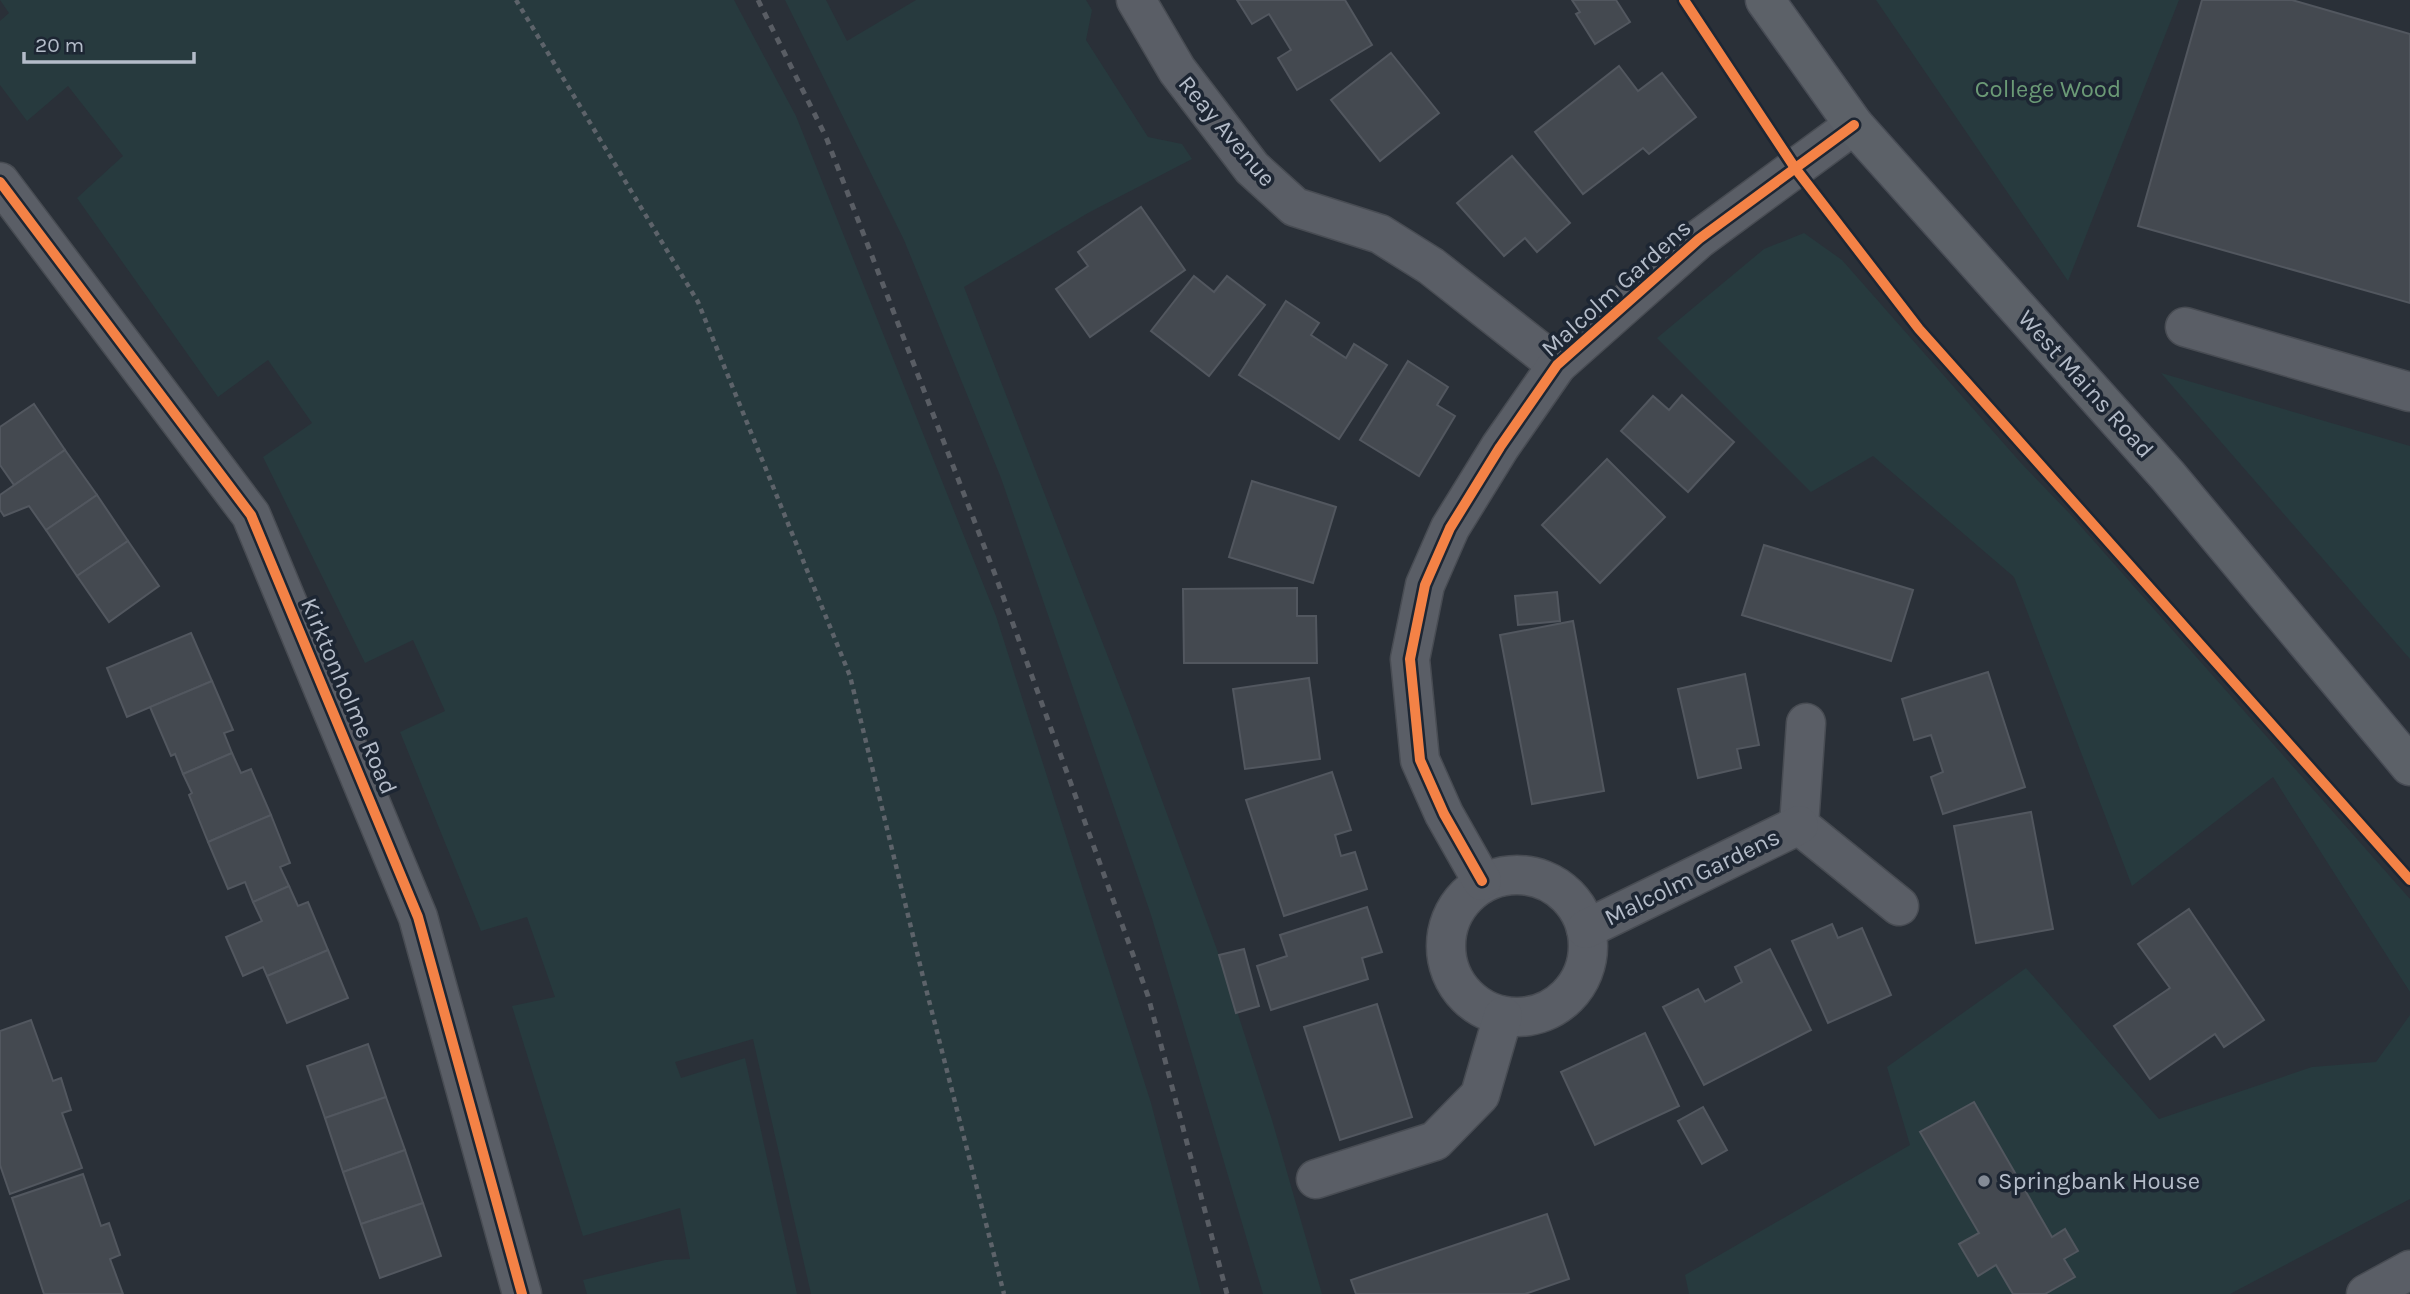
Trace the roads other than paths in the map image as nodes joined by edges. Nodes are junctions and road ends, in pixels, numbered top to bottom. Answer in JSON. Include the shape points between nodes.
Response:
{"nodes":[{"id":1,"x":1136,"y":0,"type":"edge"},
{"id":2,"x":1765,"y":0,"type":"edge"},
{"id":3,"x":1854,"y":125,"type":"junction"},
{"id":4,"x":0,"y":181,"type":"edge"},
{"id":5,"x":2185,"y":327,"type":"dead end"},
{"id":6,"x":1557,"y":365,"type":"junction"},
{"id":7,"x":2410,"y":392,"type":"edge"},
{"id":8,"x":1806,"y":723,"type":"dead end"},
{"id":9,"x":2410,"y":766,"type":"edge"},
{"id":10,"x":1799,"y":825,"type":"junction"},
{"id":11,"x":1482,"y":881,"type":"junction"},
{"id":12,"x":1899,"y":906,"type":"dead end"},
{"id":13,"x":1586,"y":929,"type":"junction"},
{"id":14,"x":1503,"y":1016,"type":"junction"},
{"id":15,"x":1316,"y":1180,"type":"dead end"},
{"id":16,"x":2410,"y":1270,"type":"edge"},
{"id":17,"x":522,"y":1294,"type":"edge"},
{"id":18,"x":2367,"y":1294,"type":"edge"}],
"edges":[{"from":1,"to":6,"type":"street","name":"Reay Avenue","via":[[1177,70],[1252,168],[1295,207],[1380,234],[1431,266]]},
{"from":2,"to":3,"type":"main road","name":"West Mains Road"},
{"from":3,"to":6,"type":"street","name":"Malcolm Gardens","via":[[1699,239]]},
{"from":3,"to":9,"type":"main road","name":"West Mains Road","via":[[2168,476]]},
{"from":4,"to":17,"type":"street","name":"Kirktonholme Road","via":[[251,516],[418,917]]},
{"from":5,"to":7,"type":"street"},
{"from":6,"to":11,"type":"street","name":"Malcolm Gardens","via":[[1450,528],[1425,584],[1410,659],[1420,760]]},
{"from":8,"to":10,"type":"street","name":"Malcolm Gardens"},
{"from":10,"to":12,"type":"street","name":"Malcolm Gardens"},
{"from":10,"to":13,"type":"street","name":"Malcolm Gardens"},
{"from":11,"to":13,"type":"street","name":"Malcolm Gardens","via":[[1521,874],[1544,879],[1578,908]]},
{"from":11,"to":14,"type":"street","via":[[1451,918],[1447,960],[1466,996]]},
{"from":13,"to":14,"type":"street","name":"Malcolm Gardens","via":[[1588,952],[1582,976],[1568,996],[1550,1010],[1527,1017]]},
{"from":14,"to":15,"type":"street","via":[[1480,1095],[1434,1141]]},
{"from":16,"to":18,"type":"street"}]}
